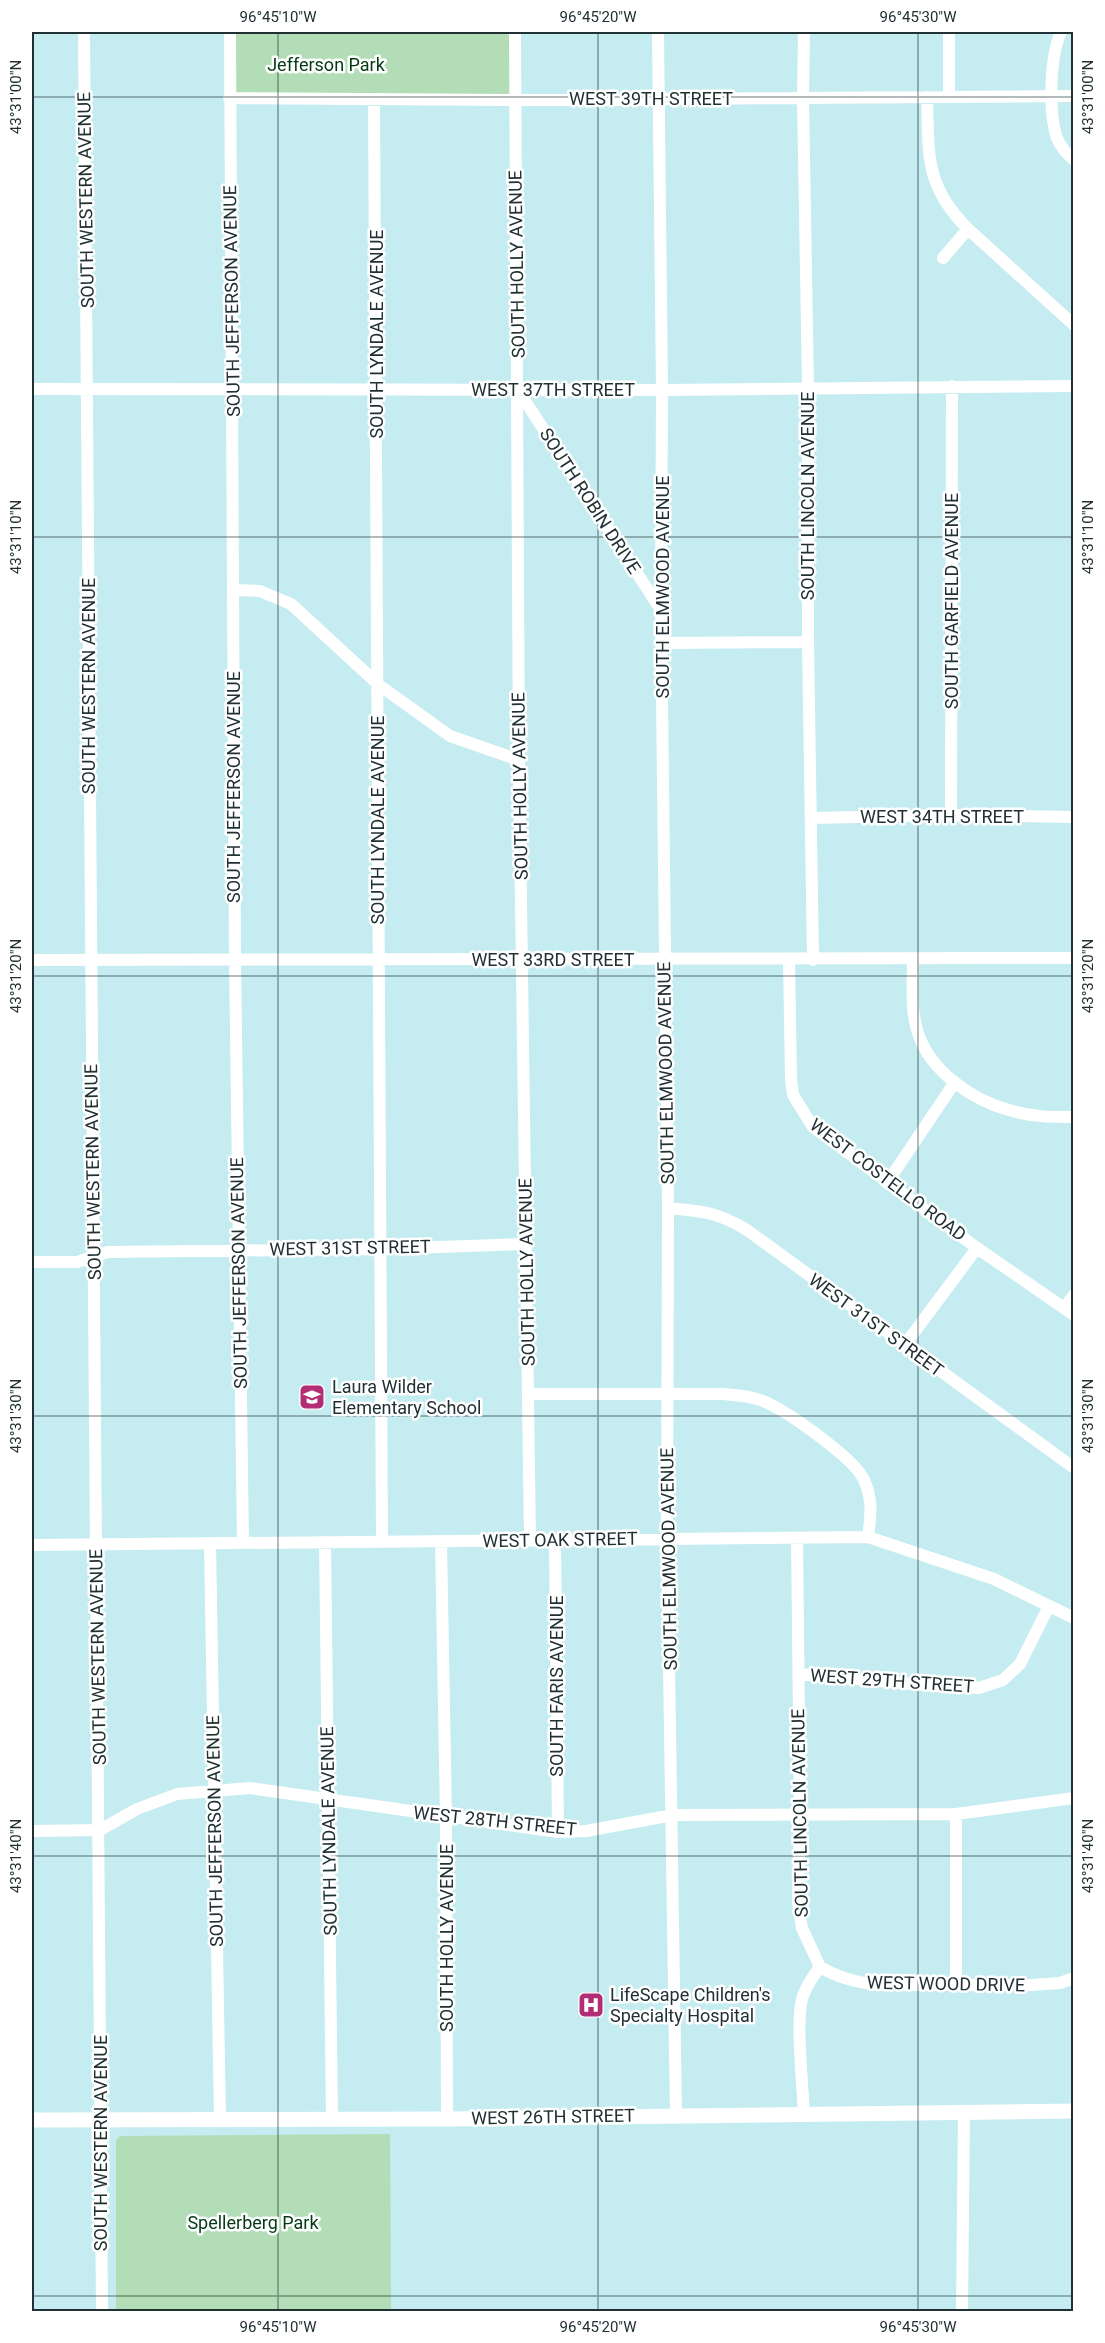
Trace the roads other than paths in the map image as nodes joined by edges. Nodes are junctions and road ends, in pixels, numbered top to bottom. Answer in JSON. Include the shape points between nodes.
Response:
{"nodes":[{"id":1,"x":84,"y":32,"type":"edge"},
{"id":2,"x":230,"y":32,"type":"edge"},
{"id":3,"x":515,"y":32,"type":"edge"},
{"id":4,"x":658,"y":32,"type":"edge"},
{"id":5,"x":804,"y":32,"type":"edge"},
{"id":6,"x":949,"y":32,"type":"edge"},
{"id":7,"x":1061,"y":32,"type":"edge"},
{"id":8,"x":1052,"y":96,"type":"junction"},
{"id":9,"x":1074,"y":96,"type":"edge"},
{"id":10,"x":927,"y":97,"type":"junction"},
{"id":11,"x":949,"y":97,"type":"junction"},
{"id":12,"x":230,"y":98,"type":"junction"},
{"id":13,"x":375,"y":99,"type":"junction"},
{"id":14,"x":658,"y":99,"type":"junction"},
{"id":15,"x":803,"y":99,"type":"junction"},
{"id":16,"x":516,"y":100,"type":"junction"},
{"id":17,"x":1074,"y":160,"type":"edge"},
{"id":18,"x":968,"y":229,"type":"junction"},
{"id":19,"x":943,"y":258,"type":"dead end"},
{"id":20,"x":1074,"y":325,"type":"edge"},
{"id":21,"x":952,"y":386,"type":"junction"},
{"id":22,"x":1074,"y":386,"type":"edge"},
{"id":23,"x":808,"y":387,"type":"junction"},
{"id":24,"x":32,"y":389,"type":"edge"},
{"id":25,"x":88,"y":389,"type":"junction"},
{"id":26,"x":233,"y":389,"type":"junction"},
{"id":27,"x":377,"y":390,"type":"junction"},
{"id":28,"x":518,"y":390,"type":"junction"},
{"id":29,"x":662,"y":390,"type":"junction"},
{"id":30,"x":234,"y":590,"type":"junction"},
{"id":31,"x":661,"y":611,"type":"junction"},
{"id":32,"x":808,"y":642,"type":"junction"},
{"id":33,"x":663,"y":643,"type":"junction"},
{"id":34,"x":379,"y":685,"type":"junction"},
{"id":35,"x":519,"y":760,"type":"junction"},
{"id":36,"x":951,"y":815,"type":"junction"},
{"id":37,"x":1074,"y":817,"type":"edge"},
{"id":38,"x":811,"y":818,"type":"junction"},
{"id":39,"x":1074,"y":958,"type":"edge"},
{"id":40,"x":789,"y":959,"type":"junction"},
{"id":41,"x":913,"y":959,"type":"junction"},
{"id":42,"x":32,"y":960,"type":"edge"},
{"id":43,"x":90,"y":960,"type":"junction"},
{"id":44,"x":235,"y":960,"type":"junction"},
{"id":45,"x":378,"y":960,"type":"junction"},
{"id":46,"x":522,"y":960,"type":"junction"},
{"id":47,"x":664,"y":960,"type":"junction"},
{"id":48,"x":813,"y":960,"type":"junction"},
{"id":49,"x":955,"y":1082,"type":"junction"},
{"id":50,"x":1074,"y":1117,"type":"edge"},
{"id":51,"x":887,"y":1183,"type":"junction"},
{"id":52,"x":668,"y":1208,"type":"junction"},
{"id":53,"x":526,"y":1244,"type":"junction"},
{"id":54,"x":977,"y":1248,"type":"junction"},
{"id":55,"x":381,"y":1249,"type":"junction"},
{"id":56,"x":238,"y":1250,"type":"junction"},
{"id":57,"x":93,"y":1257,"type":"junction"},
{"id":58,"x":32,"y":1262,"type":"edge"},
{"id":59,"x":1074,"y":1294,"type":"edge"},
{"id":60,"x":1069,"y":1311,"type":"edge"},
{"id":61,"x":904,"y":1346,"type":"junction"},
{"id":62,"x":529,"y":1394,"type":"junction"},
{"id":63,"x":667,"y":1395,"type":"junction"},
{"id":64,"x":1074,"y":1468,"type":"edge"},
{"id":65,"x":868,"y":1537,"type":"junction"},
{"id":66,"x":797,"y":1538,"type":"junction"},
{"id":67,"x":667,"y":1539,"type":"junction"},
{"id":68,"x":530,"y":1540,"type":"junction"},
{"id":69,"x":555,"y":1540,"type":"junction"},
{"id":70,"x":441,"y":1541,"type":"junction"},
{"id":71,"x":325,"y":1542,"type":"junction"},
{"id":72,"x":382,"y":1542,"type":"junction"},
{"id":73,"x":210,"y":1543,"type":"junction"},
{"id":74,"x":243,"y":1543,"type":"junction"},
{"id":75,"x":97,"y":1544,"type":"junction"},
{"id":76,"x":32,"y":1545,"type":"edge"},
{"id":77,"x":1049,"y":1606,"type":"junction"},
{"id":78,"x":1074,"y":1618,"type":"edge"},
{"id":79,"x":799,"y":1674,"type":"junction"},
{"id":80,"x":215,"y":1789,"type":"junction"},
{"id":81,"x":1074,"y":1798,"type":"edge"},
{"id":82,"x":329,"y":1800,"type":"junction"},
{"id":83,"x":800,"y":1813,"type":"junction"},
{"id":84,"x":956,"y":1814,"type":"junction"},
{"id":85,"x":673,"y":1815,"type":"junction"},
{"id":86,"x":446,"y":1817,"type":"junction"},
{"id":87,"x":100,"y":1830,"type":"junction"},
{"id":88,"x":32,"y":1831,"type":"edge"},
{"id":89,"x":558,"y":1832,"type":"junction"},
{"id":90,"x":820,"y":1967,"type":"junction"},
{"id":91,"x":1074,"y":1978,"type":"edge"},
{"id":92,"x":956,"y":1985,"type":"junction"},
{"id":93,"x":1074,"y":2111,"type":"edge"},
{"id":94,"x":964,"y":2112,"type":"junction"},
{"id":95,"x":804,"y":2114,"type":"junction"},
{"id":96,"x":676,"y":2115,"type":"junction"},
{"id":97,"x":447,"y":2119,"type":"junction"},
{"id":98,"x":32,"y":2120,"type":"edge"},
{"id":99,"x":101,"y":2120,"type":"junction"},
{"id":100,"x":220,"y":2120,"type":"junction"},
{"id":101,"x":332,"y":2120,"type":"junction"},
{"id":102,"x":102,"y":2312,"type":"edge"},
{"id":103,"x":962,"y":2312,"type":"edge"}],
"edges":[{"from":1,"to":25,"type":"street","name":"SOUTH WESTERN AVENUE"},
{"from":2,"to":12,"type":"street","name":"SOUTH JEFFERSON AVENUE"},
{"from":3,"to":16,"type":"street","name":"SOUTH HOLLY AVENUE"},
{"from":4,"to":14,"type":"street","name":"SOUTH ELMWOOD AVENUE"},
{"from":5,"to":15,"type":"street","name":"SOUTH LINCOLN AVENUE"},
{"from":6,"to":11,"type":"street"},
{"from":7,"to":8,"type":"street","via":[[1055,50]]},
{"from":8,"to":9,"type":"street","name":"WEST 39TH STREET"},
{"from":8,"to":11,"type":"street","name":"WEST 39TH STREET"},
{"from":8,"to":17,"type":"street","via":[[1057,138]]},
{"from":10,"to":11,"type":"street","name":"WEST 39TH STREET"},
{"from":10,"to":15,"type":"street","name":"WEST 39TH STREET"},
{"from":10,"to":18,"type":"street","via":[[931,172],[942,198]]},
{"from":12,"to":13,"type":"street","name":"WEST 39TH STREET"},
{"from":12,"to":26,"type":"street","name":"SOUTH JEFFERSON AVENUE"},
{"from":13,"to":16,"type":"street","name":"WEST 39TH STREET"},
{"from":13,"to":27,"type":"street","name":"SOUTH LYNDALE AVENUE"},
{"from":14,"to":15,"type":"street","name":"WEST 39TH STREET"},
{"from":14,"to":16,"type":"street","name":"WEST 39TH STREET"},
{"from":14,"to":29,"type":"street","name":"SOUTH ELMWOOD AVENUE"},
{"from":15,"to":23,"type":"street","name":"SOUTH LINCOLN AVENUE"},
{"from":16,"to":28,"type":"street","name":"SOUTH HOLLY AVENUE"},
{"from":18,"to":19,"type":"street"},
{"from":18,"to":20,"type":"street"},
{"from":21,"to":22,"type":"street","name":"WEST 37TH STREET"},
{"from":21,"to":23,"type":"street","name":"WEST 37TH STREET"},
{"from":21,"to":36,"type":"street","name":"SOUTH GARFIELD AVENUE"},
{"from":23,"to":29,"type":"street","name":"WEST 37TH STREET"},
{"from":23,"to":32,"type":"street","name":"SOUTH LINCOLN AVENUE"},
{"from":24,"to":25,"type":"street","name":"WEST 37TH STREET"},
{"from":25,"to":26,"type":"street","name":"WEST 37TH STREET"},
{"from":25,"to":43,"type":"street","name":"SOUTH WESTERN AVENUE"},
{"from":26,"to":27,"type":"street","name":"WEST 37TH STREET"},
{"from":26,"to":30,"type":"street","name":"SOUTH JEFFERSON AVENUE"},
{"from":27,"to":28,"type":"street","name":"WEST 37TH STREET"},
{"from":27,"to":34,"type":"street","name":"SOUTH LYNDALE AVENUE"},
{"from":28,"to":29,"type":"street","name":"WEST 37TH STREET"},
{"from":28,"to":31,"type":"street","name":"SOUTH ROBIN DRIVE"},
{"from":28,"to":35,"type":"street","name":"SOUTH HOLLY AVENUE"},
{"from":29,"to":31,"type":"street","name":"SOUTH ELMWOOD AVENUE"},
{"from":30,"to":34,"type":"street","via":[[260,591],[291,604]]},
{"from":30,"to":44,"type":"street","name":"SOUTH JEFFERSON AVENUE"},
{"from":31,"to":33,"type":"street","name":"SOUTH ELMWOOD AVENUE"},
{"from":32,"to":33,"type":"street"},
{"from":32,"to":38,"type":"street","name":"SOUTH LINCOLN AVENUE"},
{"from":33,"to":47,"type":"street","name":"SOUTH ELMWOOD AVENUE"},
{"from":34,"to":35,"type":"street","via":[[450,736]]},
{"from":34,"to":45,"type":"street","name":"SOUTH LYNDALE AVENUE"},
{"from":35,"to":46,"type":"street","name":"SOUTH HOLLY AVENUE"},
{"from":36,"to":37,"type":"street","name":"WEST 34TH STREET"},
{"from":36,"to":38,"type":"street","name":"WEST 34TH STREET"},
{"from":38,"to":48,"type":"street","name":"SOUTH LINCOLN AVENUE"},
{"from":39,"to":41,"type":"street","name":"WEST 33RD STREET"},
{"from":40,"to":47,"type":"street","name":"WEST 33RD STREET"},
{"from":40,"to":48,"type":"street","name":"WEST 33RD STREET"},
{"from":40,"to":51,"type":"street","name":"WEST COSTELLO ROAD","via":[[793,1095],[813,1127]]},
{"from":41,"to":48,"type":"street","name":"WEST 33RD STREET"},
{"from":41,"to":49,"type":"street","via":[[917,1031],[930,1058]]},
{"from":42,"to":43,"type":"street","name":"WEST 33RD STREET"},
{"from":43,"to":44,"type":"street","name":"WEST 33RD STREET"},
{"from":43,"to":57,"type":"street","name":"SOUTH WESTERN AVENUE"},
{"from":44,"to":45,"type":"street","name":"WEST 33RD STREET"},
{"from":44,"to":56,"type":"street","name":"SOUTH JEFFERSON AVENUE"},
{"from":45,"to":46,"type":"street","name":"WEST 33RD STREET"},
{"from":45,"to":55,"type":"street","name":"SOUTH LYNDALE AVENUE"},
{"from":46,"to":47,"type":"street","name":"WEST 33RD STREET"},
{"from":46,"to":53,"type":"street","name":"SOUTH HOLLY AVENUE"},
{"from":47,"to":52,"type":"street","name":"SOUTH ELMWOOD AVENUE"},
{"from":49,"to":50,"type":"street","via":[[1009,1110]]},
{"from":49,"to":51,"type":"street"},
{"from":51,"to":54,"type":"street","name":"WEST COSTELLO ROAD"},
{"from":52,"to":61,"type":"street","name":"WEST 31ST STREET","via":[[711,1212],[747,1230]]},
{"from":52,"to":63,"type":"street","name":"SOUTH ELMWOOD AVENUE"},
{"from":53,"to":55,"type":"street","name":"WEST 31ST STREET"},
{"from":53,"to":62,"type":"street","name":"SOUTH HOLLY AVENUE"},
{"from":54,"to":60,"type":"street","name":"WEST COSTELLO ROAD"},
{"from":54,"to":61,"type":"street"},
{"from":55,"to":56,"type":"street","name":"WEST 31ST STREET"},
{"from":55,"to":72,"type":"street","name":"SOUTH LYNDALE AVENUE"},
{"from":56,"to":57,"type":"street","name":"WEST 31ST STREET","via":[[108,1252]]},
{"from":56,"to":74,"type":"street","name":"SOUTH JEFFERSON AVENUE"},
{"from":57,"to":58,"type":"street","name":"WEST 31ST STREET","via":[[78,1262]]},
{"from":57,"to":75,"type":"street","name":"SOUTH WESTERN AVENUE"},
{"from":59,"to":60,"type":"street"},
{"from":61,"to":64,"type":"street","name":"WEST 31ST STREET"},
{"from":62,"to":63,"type":"street"},
{"from":62,"to":68,"type":"street","name":"SOUTH HOLLY AVENUE"},
{"from":63,"to":65,"type":"street","via":[[747,1396],[778,1408],[849,1460],[862,1476],[871,1504]]},
{"from":63,"to":67,"type":"street","name":"SOUTH ELMWOOD AVENUE"},
{"from":65,"to":66,"type":"street","name":"WEST OAK STREET"},
{"from":65,"to":77,"type":"street","name":"WEST OAK STREET","via":[[993,1579]]},
{"from":66,"to":67,"type":"street","name":"WEST OAK STREET"},
{"from":66,"to":79,"type":"street","name":"SOUTH LINCOLN AVENUE"},
{"from":67,"to":69,"type":"street","name":"WEST OAK STREET"},
{"from":67,"to":85,"type":"street","name":"SOUTH ELMWOOD AVENUE"},
{"from":68,"to":69,"type":"street","name":"WEST OAK STREET"},
{"from":68,"to":70,"type":"street","name":"WEST OAK STREET"},
{"from":69,"to":89,"type":"street","name":"SOUTH FARIS AVENUE"},
{"from":70,"to":72,"type":"street","name":"WEST OAK STREET"},
{"from":70,"to":86,"type":"street","name":"SOUTH HOLLY AVENUE"},
{"from":71,"to":72,"type":"street","name":"WEST OAK STREET"},
{"from":71,"to":74,"type":"street","name":"WEST OAK STREET"},
{"from":71,"to":82,"type":"street","name":"SOUTH LYNDALE AVENUE"},
{"from":73,"to":74,"type":"street","name":"WEST OAK STREET"},
{"from":73,"to":75,"type":"street","name":"WEST OAK STREET"},
{"from":73,"to":80,"type":"street","name":"SOUTH JEFFERSON AVENUE"},
{"from":75,"to":76,"type":"street","name":"WEST OAK STREET"},
{"from":75,"to":87,"type":"street","name":"SOUTH WESTERN AVENUE"},
{"from":77,"to":78,"type":"street","name":"WEST OAK STREET"},
{"from":77,"to":79,"type":"street","name":"WEST 29TH STREET","via":[[1020,1664],[1003,1680],[979,1688]]},
{"from":79,"to":83,"type":"street","name":"SOUTH LINCOLN AVENUE"},
{"from":80,"to":82,"type":"street","name":"WEST 28TH STREET","via":[[250,1788]]},
{"from":80,"to":87,"type":"street","name":"WEST 28TH STREET","via":[[158,1800]]},
{"from":80,"to":100,"type":"street","name":"SOUTH JEFFERSON AVENUE"},
{"from":81,"to":84,"type":"street","name":"WEST 28TH STREET"},
{"from":82,"to":86,"type":"street","name":"WEST 28TH STREET"},
{"from":82,"to":101,"type":"street","name":"SOUTH LYNDALE AVENUE"},
{"from":83,"to":84,"type":"street","name":"WEST 28TH STREET"},
{"from":83,"to":85,"type":"street","name":"WEST 28TH STREET"},
{"from":83,"to":90,"type":"street","name":"SOUTH LINCOLN AVENUE","via":[[800,1920]]},
{"from":84,"to":92,"type":"street"},
{"from":85,"to":89,"type":"street","name":"WEST 28TH STREET","via":[[586,1831]]},
{"from":85,"to":96,"type":"street","name":"SOUTH ELMWOOD AVENUE"},
{"from":86,"to":89,"type":"street","name":"WEST 28TH STREET"},
{"from":86,"to":97,"type":"street","name":"SOUTH HOLLY AVENUE"},
{"from":87,"to":88,"type":"street","name":"WEST 28TH STREET"},
{"from":87,"to":99,"type":"street","name":"SOUTH WESTERN AVENUE"},
{"from":90,"to":92,"type":"street","name":"WEST WOOD DRIVE","via":[[853,1982]]},
{"from":90,"to":95,"type":"street","via":[[802,1997]]},
{"from":91,"to":92,"type":"street","name":"WEST WOOD DRIVE","via":[[1031,1985]]},
{"from":93,"to":94,"type":"main road","name":"WEST 26TH STREET"},
{"from":94,"to":95,"type":"main road","name":"WEST 26TH STREET"},
{"from":94,"to":103,"type":"street"},
{"from":95,"to":96,"type":"main road","name":"WEST 26TH STREET"},
{"from":96,"to":97,"type":"main road","name":"WEST 26TH STREET"},
{"from":97,"to":101,"type":"main road","name":"WEST 26TH STREET"},
{"from":98,"to":99,"type":"main road","name":"WEST 26TH STREET"},
{"from":99,"to":100,"type":"main road","name":"WEST 26TH STREET"},
{"from":99,"to":102,"type":"street","name":"SOUTH WESTERN AVENUE"},
{"from":100,"to":101,"type":"main road","name":"WEST 26TH STREET"}]}
